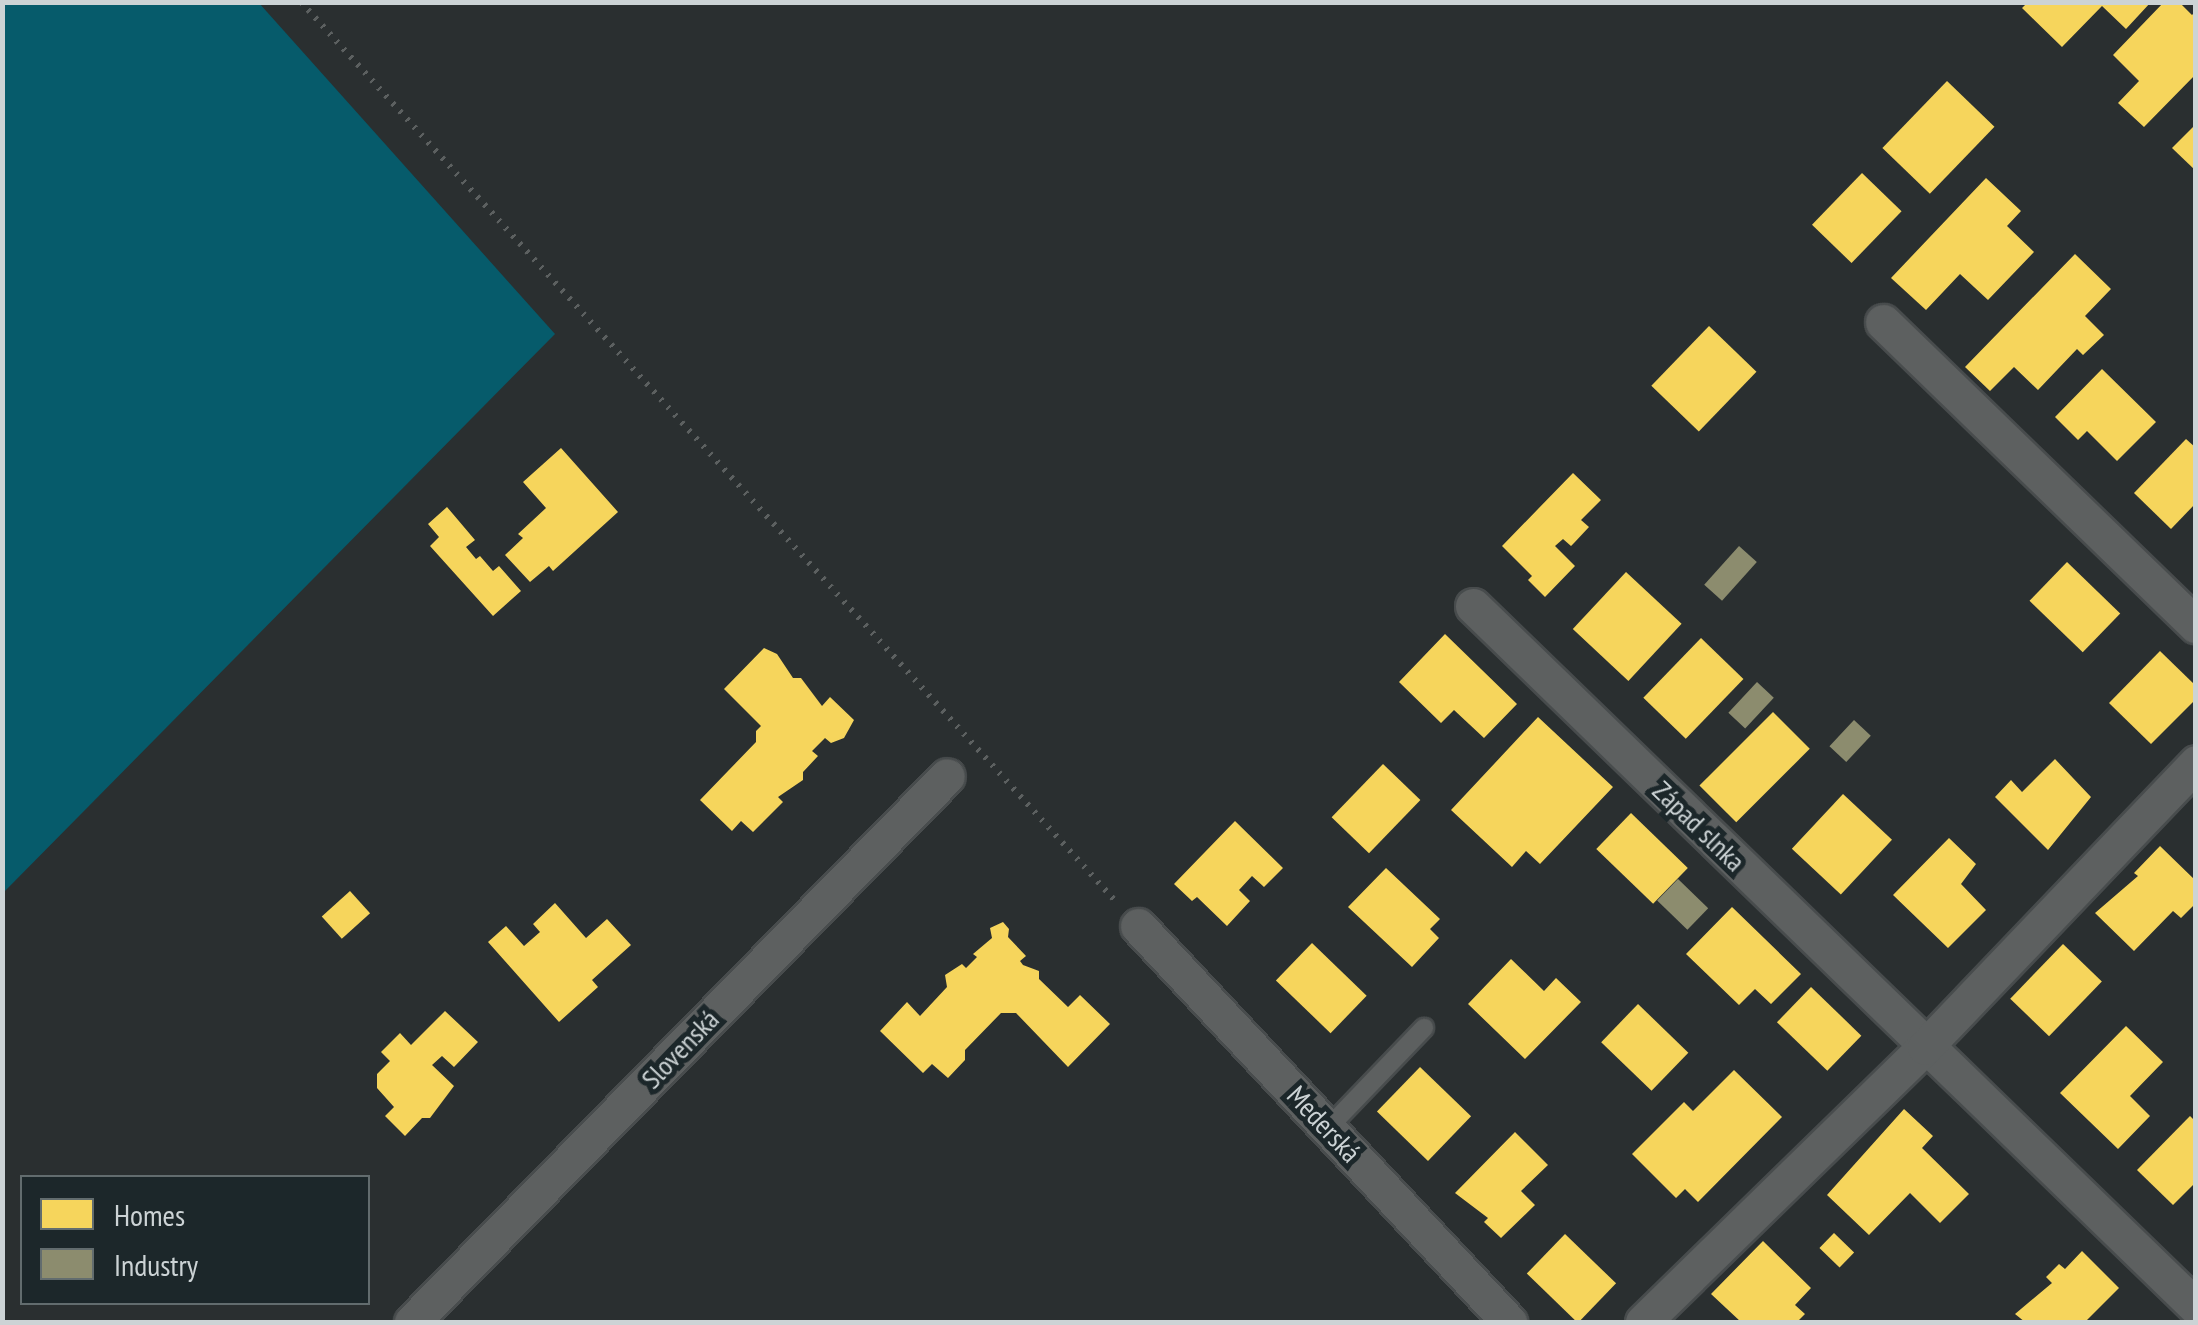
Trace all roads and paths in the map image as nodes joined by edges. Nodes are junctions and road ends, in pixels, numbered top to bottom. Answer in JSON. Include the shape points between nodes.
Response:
{"nodes":[{"id":1,"x":302,"y":2,"type":"edge"},
{"id":2,"x":1882,"y":322,"type":"dead end"},
{"id":3,"x":1473,"y":606,"type":"dead end"},
{"id":4,"x":2196,"y":624,"type":"edge"},
{"id":5,"x":2196,"y":762,"type":"edge"},
{"id":6,"x":948,"y":776,"type":"dead end"},
{"id":7,"x":1138,"y":926,"type":"joint"},
{"id":8,"x":1424,"y":1028,"type":"dead end"},
{"id":9,"x":1925,"y":1047,"type":"junction"},
{"id":10,"x":1328,"y":1128,"type":"junction"},
{"id":11,"x":2196,"y":1307,"type":"edge"},
{"id":12,"x":412,"y":1322,"type":"edge"},
{"id":13,"x":1509,"y":1322,"type":"edge"},
{"id":14,"x":1643,"y":1322,"type":"edge"}],
"edges":[{"from":1,"to":7,"type":"path"},
{"from":2,"to":4,"type":"street"},
{"from":3,"to":9,"type":"street","name":"Západ slnka"},
{"from":5,"to":9,"type":"street"},
{"from":6,"to":12,"type":"street","name":"Slovenská"},
{"from":7,"to":10,"type":"street","name":"Mederská"},
{"from":8,"to":10,"type":"lane"},
{"from":9,"to":11,"type":"street","name":"Západ slnka"},
{"from":9,"to":14,"type":"street"},
{"from":10,"to":13,"type":"street","name":"Mederská"}]}
